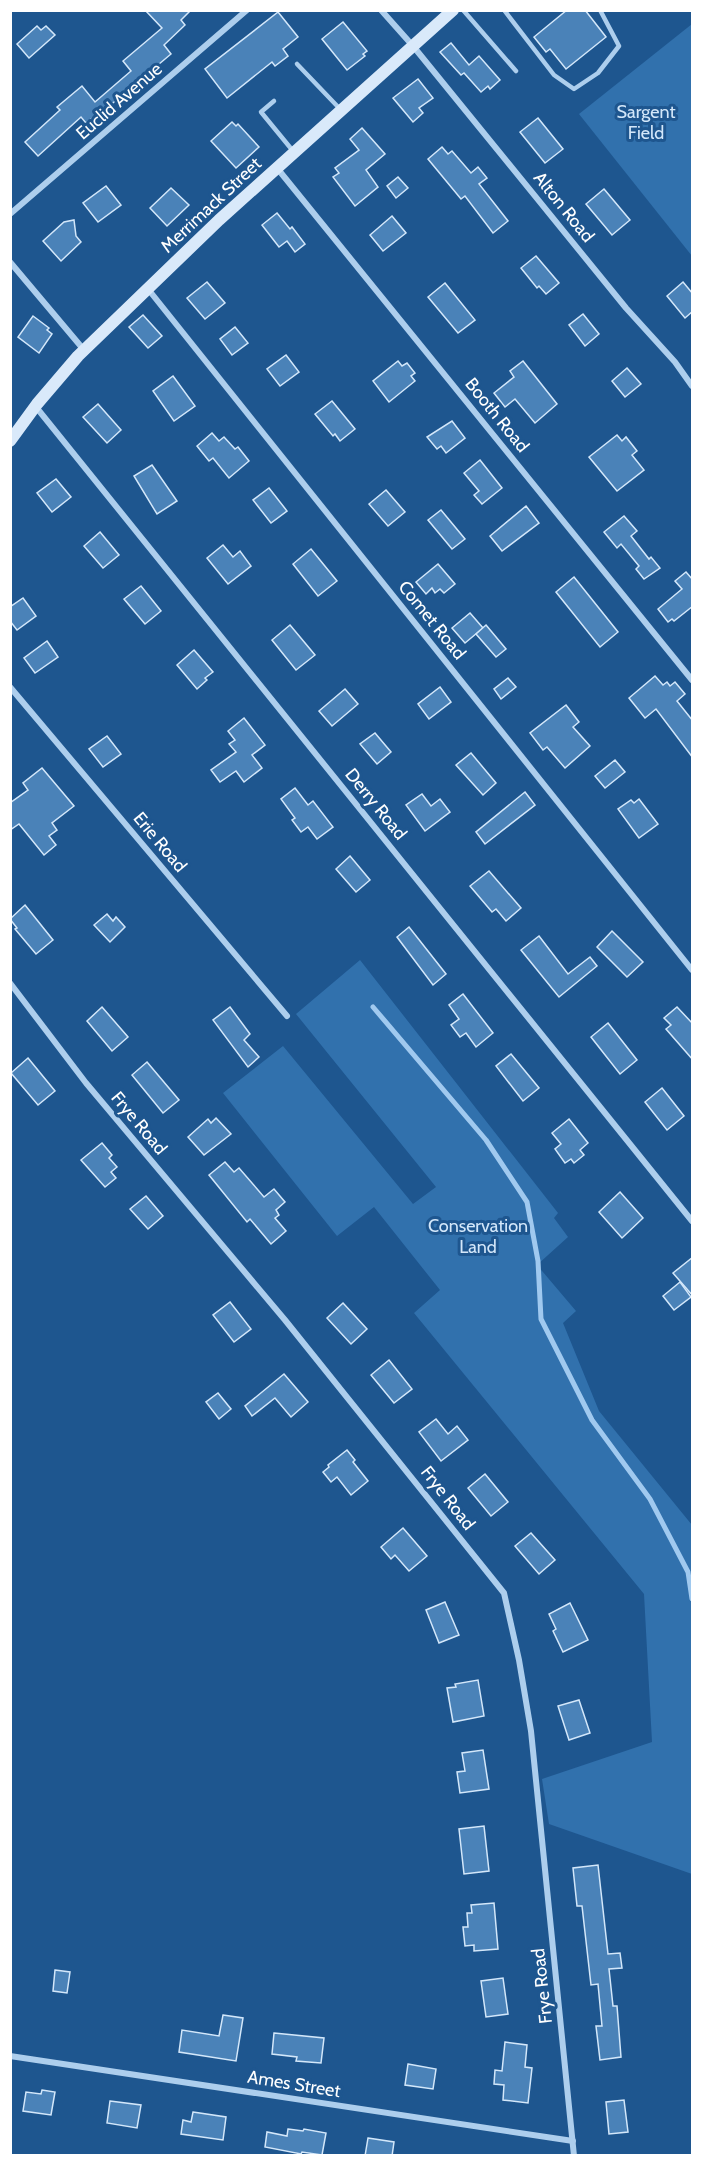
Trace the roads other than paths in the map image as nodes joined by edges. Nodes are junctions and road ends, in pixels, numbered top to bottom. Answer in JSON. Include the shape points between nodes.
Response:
{"nodes":[{"id":1,"x":247,"y":10,"type":"edge"},
{"id":2,"x":381,"y":10,"type":"edge"},
{"id":3,"x":453,"y":10,"type":"edge"},
{"id":4,"x":463,"y":10,"type":"edge"},
{"id":5,"x":504,"y":10,"type":"edge"},
{"id":6,"x":600,"y":10,"type":"edge"},
{"id":7,"x":413,"y":46,"type":"junction"},
{"id":8,"x":297,"y":64,"type":"dead end"},
{"id":9,"x":516,"y":71,"type":"dead end"},
{"id":10,"x":274,"y":101,"type":"dead end"},
{"id":11,"x":342,"y":111,"type":"junction"},
{"id":12,"x":295,"y":153,"type":"junction"},
{"id":13,"x":277,"y":168,"type":"junction"},
{"id":14,"x":10,"y":214,"type":"edge"},
{"id":15,"x":10,"y":262,"type":"edge"},
{"id":16,"x":148,"y":289,"type":"junction"},
{"id":17,"x":84,"y":350,"type":"junction"},
{"id":18,"x":693,"y":386,"type":"edge"},
{"id":19,"x":35,"y":406,"type":"junction"},
{"id":20,"x":10,"y":441,"type":"edge"},
{"id":21,"x":693,"y":680,"type":"edge"},
{"id":22,"x":10,"y":687,"type":"edge"},
{"id":23,"x":693,"y":970,"type":"edge"},
{"id":24,"x":10,"y":983,"type":"edge"},
{"id":25,"x":287,"y":1016,"type":"dead end"},
{"id":26,"x":693,"y":1221,"type":"edge"},
{"id":27,"x":10,"y":2056,"type":"edge"},
{"id":28,"x":573,"y":2141,"type":"junction"},
{"id":29,"x":574,"y":2156,"type":"edge"}],
"edges":[{"from":1,"to":14,"type":"street","name":"Euclid Avenue"},
{"from":2,"to":7,"type":"street","name":"Alton Road"},
{"from":3,"to":7,"type":"main road","name":"Merrimack Street"},
{"from":4,"to":9,"type":"lane"},
{"from":5,"to":6,"type":"lane","via":[[554,75],[574,89],[598,73],[619,46]]},
{"from":7,"to":11,"type":"main road","name":"Merrimack Street"},
{"from":7,"to":18,"type":"street","name":"Alton Road"},
{"from":8,"to":11,"type":"lane"},
{"from":10,"to":12,"type":"lane","via":[[261,112]]},
{"from":11,"to":12,"type":"main road","name":"Merrimack Street"},
{"from":12,"to":13,"type":"main road","name":"Merrimack Street"},
{"from":13,"to":16,"type":"main road","name":"Merrimack Street"},
{"from":13,"to":21,"type":"street","name":"Booth Road"},
{"from":15,"to":17,"type":"street"},
{"from":16,"to":17,"type":"main road","name":"Merrimack Street"},
{"from":16,"to":23,"type":"street","name":"Comet Road"},
{"from":17,"to":19,"type":"main road","name":"Merrimack Street"},
{"from":19,"to":20,"type":"main road","name":"Merrimack Street"},
{"from":19,"to":26,"type":"street","name":"Derry Road"},
{"from":22,"to":25,"type":"street","name":"Erie Road"},
{"from":24,"to":28,"type":"street","name":"Frye Road","via":[[87,1083],[285,1320],[504,1593],[531,1731]]},
{"from":27,"to":28,"type":"street","name":"Ames Street"},
{"from":28,"to":29,"type":"street","name":"Frye Road"}]}
